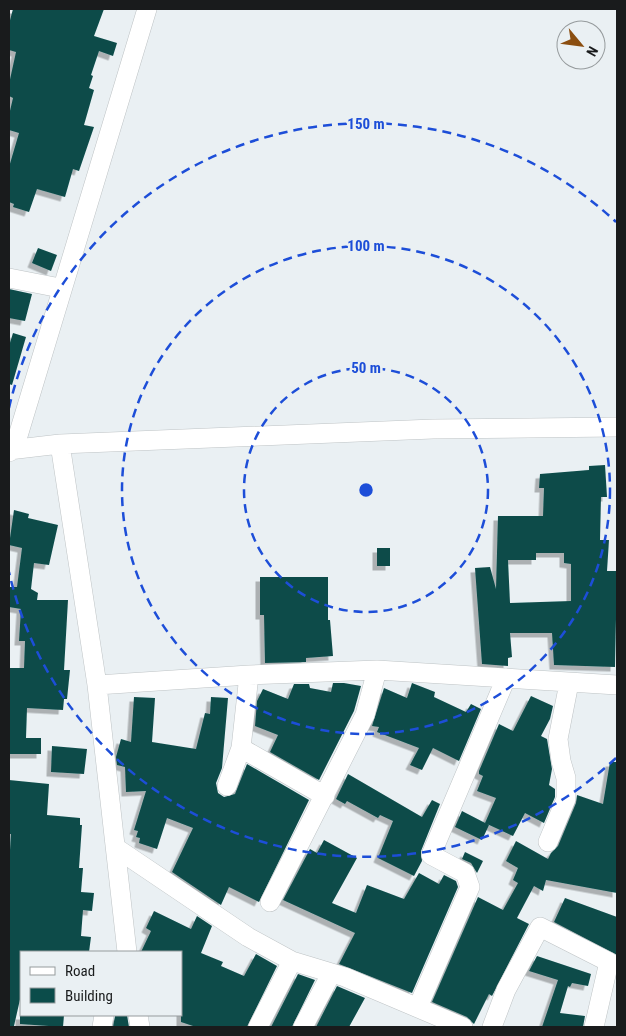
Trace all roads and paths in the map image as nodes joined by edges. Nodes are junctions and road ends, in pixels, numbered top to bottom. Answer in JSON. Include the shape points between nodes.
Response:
{"nodes":[{"id":1,"x":147,"y":9,"type":"edge"},
{"id":2,"x":9,"y":278,"type":"edge"},
{"id":3,"x":60,"y":288,"type":"junction"},
{"id":4,"x":617,"y":427,"type":"edge"},
{"id":5,"x":60,"y":444,"type":"junction"},
{"id":6,"x":10,"y":450,"type":"edge"},
{"id":7,"x":376,"y":670,"type":"junction"},
{"id":8,"x":249,"y":675,"type":"junction"},
{"id":9,"x":506,"y":678,"type":"junction"},
{"id":10,"x":569,"y":684,"type":"junction"},
{"id":11,"x":97,"y":685,"type":"junction"},
{"id":12,"x":617,"y":685,"type":"edge"},
{"id":13,"x":240,"y":748,"type":"junction"},
{"id":14,"x":227,"y":786,"type":"dead end"},
{"id":15,"x":325,"y":796,"type":"junction"},
{"id":16,"x":548,"y":842,"type":"dead end"},
{"id":17,"x":116,"y":848,"type":"junction"},
{"id":18,"x":270,"y":902,"type":"dead end"},
{"id":19,"x":125,"y":950,"type":"edge"},
{"id":20,"x":292,"y":961,"type":"junction"},
{"id":21,"x":613,"y":964,"type":"edge"},
{"id":22,"x":331,"y":974,"type":"junction"},
{"id":23,"x":418,"y":1007,"type":"junction"},
{"id":24,"x":439,"y":1022,"type":"edge"},
{"id":25,"x":258,"y":1027,"type":"edge"},
{"id":26,"x":303,"y":1027,"type":"edge"},
{"id":27,"x":463,"y":1027,"type":"edge"},
{"id":28,"x":492,"y":1027,"type":"edge"},
{"id":29,"x":594,"y":1027,"type":"edge"}],
"edges":[{"from":1,"to":3,"type":"street"},
{"from":2,"to":3,"type":"street"},
{"from":3,"to":6,"type":"street"},
{"from":4,"to":5,"type":"street","via":[[433,429]]},
{"from":5,"to":6,"type":"street"},
{"from":5,"to":11,"type":"street"},
{"from":7,"to":8,"type":"street"},
{"from":7,"to":9,"type":"street"},
{"from":7,"to":15,"type":"street","via":[[365,715]]},
{"from":8,"to":11,"type":"street"},
{"from":8,"to":13,"type":"street"},
{"from":9,"to":10,"type":"street"},
{"from":9,"to":23,"type":"street","via":[[431,856],[466,873],[470,887]]},
{"from":10,"to":12,"type":"street"},
{"from":10,"to":16,"type":"street","via":[[558,739],[566,778],[566,799]]},
{"from":11,"to":17,"type":"street"},
{"from":13,"to":14,"type":"street"},
{"from":13,"to":15,"type":"street"},
{"from":15,"to":18,"type":"street"},
{"from":17,"to":19,"type":"street"},
{"from":17,"to":20,"type":"street","via":[[248,937]]},
{"from":20,"to":22,"type":"street"},
{"from":20,"to":25,"type":"street"},
{"from":21,"to":28,"type":"street","via":[[540,927],[506,990]]},
{"from":21,"to":29,"type":"street"},
{"from":22,"to":23,"type":"street"},
{"from":22,"to":26,"type":"street"},
{"from":23,"to":24,"type":"street"},
{"from":24,"to":27,"type":"street"}]}
